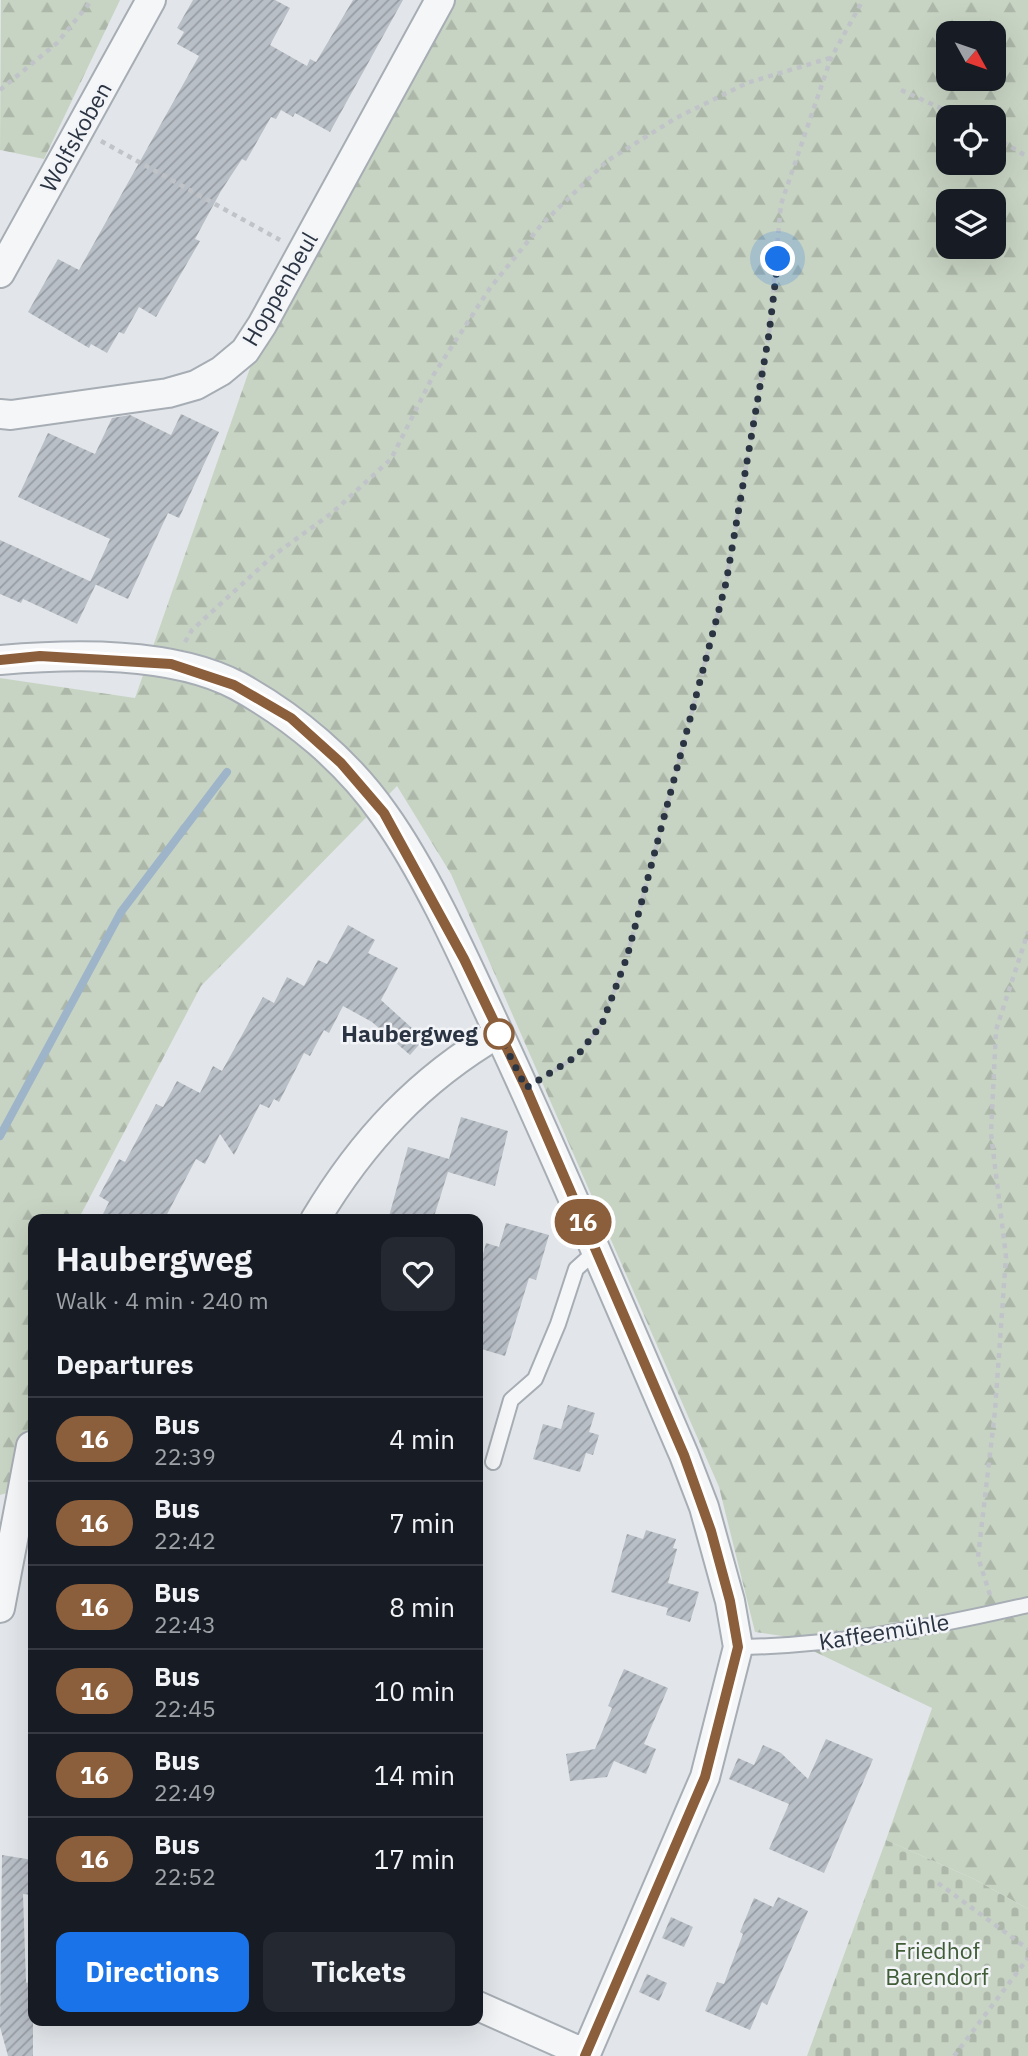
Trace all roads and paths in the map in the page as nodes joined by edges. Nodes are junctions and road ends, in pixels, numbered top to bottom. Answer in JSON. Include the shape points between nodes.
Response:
{"nodes":[{"id":1,"x":92,"y":0,"type":"edge"},
{"id":2,"x":151,"y":0,"type":"edge"},
{"id":3,"x":440,"y":0,"type":"edge"},
{"id":4,"x":863,"y":0,"type":"edge"},
{"id":5,"x":831,"y":58,"type":"junction"},
{"id":6,"x":0,"y":90,"type":"edge"},
{"id":7,"x":901,"y":90,"type":"dead end"},
{"id":8,"x":936,"y":106,"type":"edge"},
{"id":9,"x":80,"y":130,"type":"junction"},
{"id":10,"x":1006,"y":144,"type":"edge"},
{"id":11,"x":1028,"y":157,"type":"edge"},
{"id":12,"x":302,"y":252,"type":"junction"},
{"id":13,"x":0,"y":273,"type":"edge"},
{"id":14,"x":0,"y":414,"type":"edge"},
{"id":15,"x":0,"y":660,"type":"edge"},
{"id":16,"x":171,"y":664,"type":"junction"},
{"id":17,"x":1028,"y":932,"type":"edge"},
{"id":18,"x":499,"y":1033,"type":"junction"},
{"id":19,"x":526,"y":1088,"type":"junction"},
{"id":20,"x":320,"y":1214,"type":"edge"},
{"id":21,"x":596,"y":1251,"type":"junction"},
{"id":22,"x":28,"y":1462,"type":"edge"},
{"id":23,"x":493,"y":1462,"type":"dead end"},
{"id":24,"x":1028,"y":1605,"type":"edge"},
{"id":25,"x":0,"y":1608,"type":"edge"},
{"id":26,"x":995,"y":1613,"type":"junction"},
{"id":27,"x":738,"y":1647,"type":"junction"},
{"id":28,"x":938,"y":1883,"type":"dead end"},
{"id":29,"x":1028,"y":1949,"type":"edge"},
{"id":30,"x":1028,"y":1958,"type":"edge"},
{"id":31,"x":483,"y":2008,"type":"edge"},
{"id":32,"x":587,"y":2055,"type":"edge"},
{"id":33,"x":954,"y":2056,"type":"edge"}],
"edges":[{"from":1,"to":6,"type":"path","via":[[57,43]]},
{"from":2,"to":9,"type":"street","name":"Wolfskoben"},
{"from":3,"to":12,"type":"street","name":"Hoppenbeul"},
{"from":4,"to":5,"type":"path"},
{"from":5,"to":16,"type":"path","via":[[747,83],[676,118],[607,161],[542,224],[490,288],[434,374],[391,458],[192,630]]},
{"from":5,"to":19,"type":"path","via":[[781,204],[769,334],[728,571],[627,957],[602,1024],[577,1056]]},
{"from":7,"to":8,"type":"path"},
{"from":9,"to":12,"type":"path"},
{"from":9,"to":13,"type":"street","name":"Wolfskoben"},
{"from":10,"to":11,"type":"path"},
{"from":12,"to":14,"type":"street","name":"Hoppenbeul","via":[[245,351],[196,385],[155,395]]},
{"from":15,"to":16,"type":"street","via":[[40,656]]},
{"from":16,"to":18,"type":"street","via":[[234,685],[291,718],[341,763],[384,813]]},
{"from":17,"to":26,"type":"path","via":[[995,1043],[991,1134],[1006,1256],[978,1557]]},
{"from":18,"to":19,"type":"street"},
{"from":18,"to":20,"type":"street","via":[[458,1057],[391,1116],[362,1150]]},
{"from":19,"to":21,"type":"street"},
{"from":21,"to":23,"type":"lane","via":[[576,1269],[535,1379],[511,1399]]},
{"from":21,"to":27,"type":"street","via":[[704,1507]]},
{"from":22,"to":25,"type":"street"},
{"from":24,"to":26,"type":"lane","name":"Kaffeemühle"},
{"from":26,"to":27,"type":"lane","name":"Kaffeemühle","via":[[907,1631],[788,1646]]},
{"from":27,"to":32,"type":"street","via":[[705,1777]]},
{"from":28,"to":29,"type":"path"},
{"from":30,"to":33,"type":"path"},
{"from":31,"to":32,"type":"street"}]}
